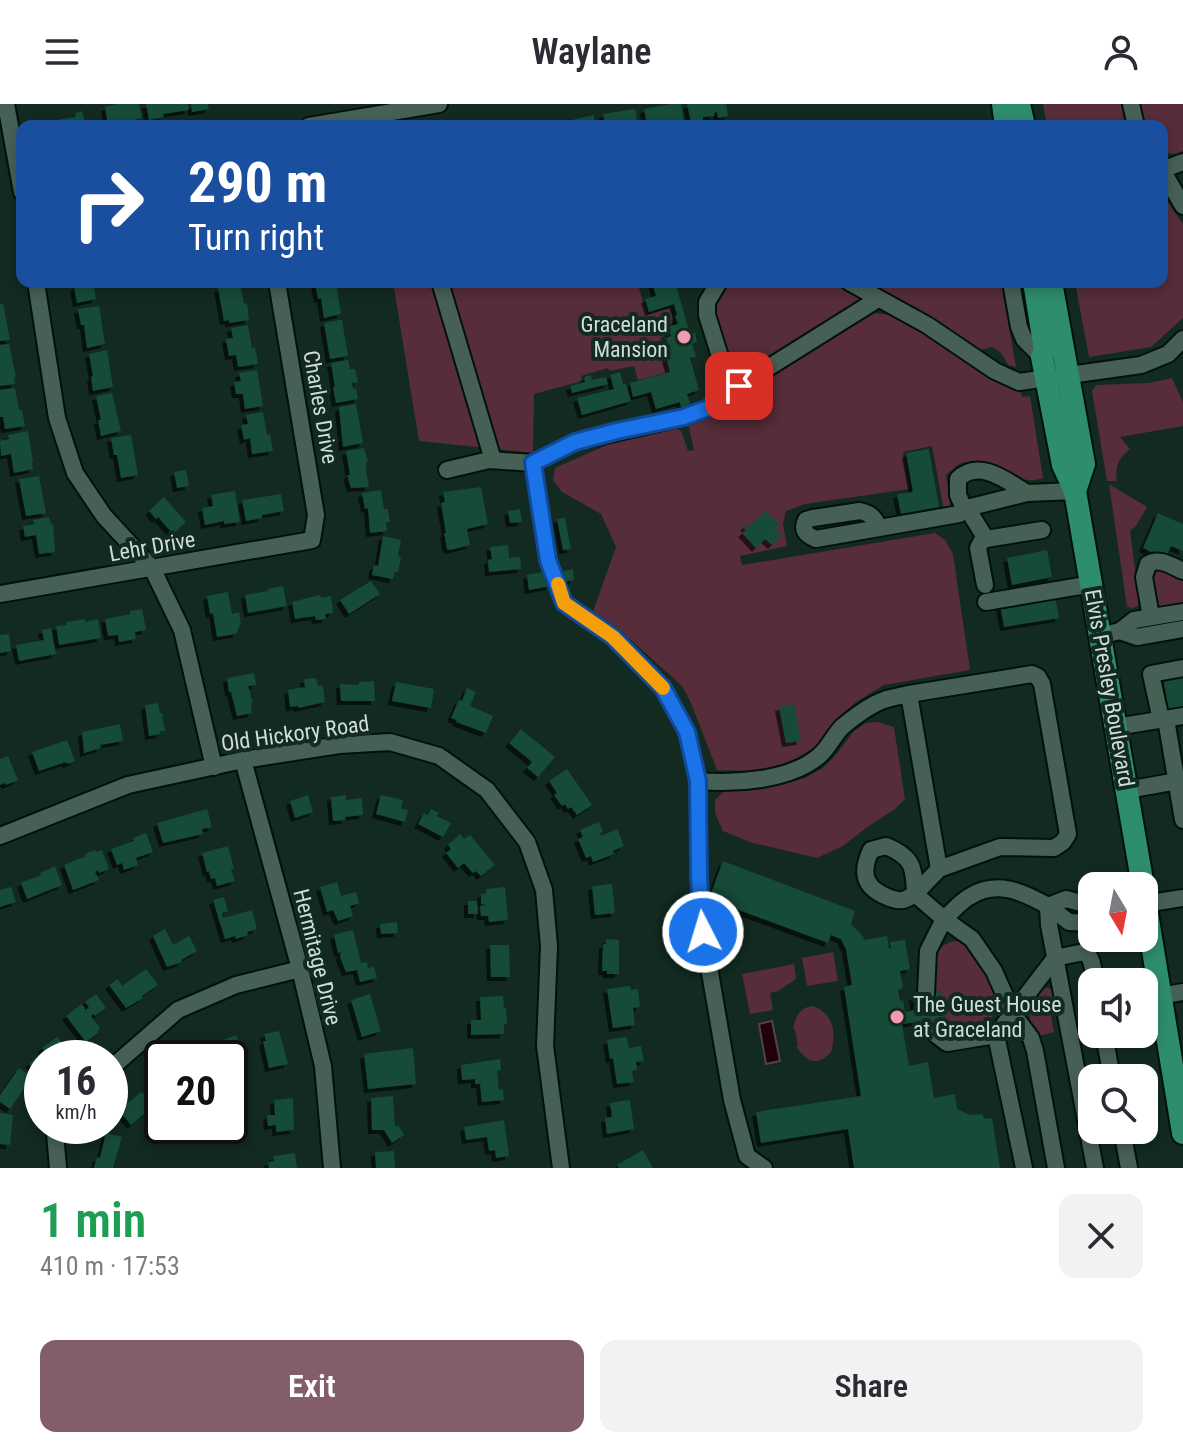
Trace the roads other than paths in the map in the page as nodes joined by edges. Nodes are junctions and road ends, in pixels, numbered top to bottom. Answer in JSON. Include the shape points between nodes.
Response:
{"nodes":[{"id":1,"x":6,"y":104,"type":"edge"},
{"id":2,"x":439,"y":104,"type":"edge"},
{"id":3,"x":344,"y":120,"type":"edge"},
{"id":4,"x":16,"y":151,"type":"edge"},
{"id":5,"x":1168,"y":180,"type":"edge"},
{"id":6,"x":1183,"y":206,"type":"edge"},
{"id":7,"x":37,"y":288,"type":"edge"},
{"id":8,"x":278,"y":288,"type":"edge"},
{"id":9,"x":442,"y":288,"type":"edge"},
{"id":10,"x":714,"y":288,"type":"edge"},
{"id":11,"x":859,"y":288,"type":"edge"},
{"id":12,"x":1012,"y":288,"type":"edge"},
{"id":13,"x":1035,"y":288,"type":"edge"},
{"id":14,"x":1051,"y":288,"type":"edge"},
{"id":15,"x":878,"y":299,"type":"junction"},
{"id":16,"x":1183,"y":339,"type":"edge"},
{"id":17,"x":1052,"y":370,"type":"junction"},
{"id":18,"x":739,"y":386,"type":"junction"},
{"id":19,"x":493,"y":460,"type":"junction"},
{"id":20,"x":533,"y":463,"type":"junction"},
{"id":21,"x":447,"y":470,"type":"dead end"},
{"id":22,"x":1075,"y":491,"type":"junction"},
{"id":23,"x":1027,"y":493,"type":"junction"},
{"id":24,"x":967,"y":508,"type":"junction"},
{"id":25,"x":878,"y":528,"type":"dead end"},
{"id":26,"x":1042,"y":530,"type":"dead end"},
{"id":27,"x":986,"y":539,"type":"junction"},
{"id":28,"x":312,"y":540,"type":"joint"},
{"id":29,"x":152,"y":568,"type":"junction"},
{"id":30,"x":1183,"y":571,"type":"edge"},
{"id":31,"x":1092,"y":584,"type":"junction"},
{"id":32,"x":0,"y":594,"type":"edge"},
{"id":33,"x":1183,"y":612,"type":"edge"},
{"id":34,"x":1151,"y":617,"type":"junction"},
{"id":35,"x":1183,"y":629,"type":"edge"},
{"id":36,"x":1110,"y":633,"type":"junction"},
{"id":37,"x":1183,"y":668,"type":"edge"},
{"id":38,"x":909,"y":694,"type":"junction"},
{"id":39,"x":1170,"y":718,"type":"edge"},
{"id":40,"x":1116,"y":727,"type":"junction"},
{"id":41,"x":243,"y":760,"type":"junction"},
{"id":42,"x":214,"y":767,"type":"junction"},
{"id":43,"x":698,"y":781,"type":"junction"},
{"id":44,"x":1180,"y":781,"type":"edge"},
{"id":45,"x":1127,"y":790,"type":"junction"},
{"id":46,"x":1183,"y":820,"type":"edge"},
{"id":47,"x":0,"y":836,"type":"edge"},
{"id":48,"x":939,"y":869,"type":"junction"},
{"id":49,"x":1140,"y":872,"type":"edge"},
{"id":50,"x":1183,"y":898,"type":"edge"},
{"id":51,"x":1158,"y":899,"type":"edge"},
{"id":52,"x":1078,"y":902,"type":"edge"},
{"id":53,"x":1048,"y":906,"type":"junction"},
{"id":54,"x":944,"y":919,"type":"junction"},
{"id":55,"x":1078,"y":922,"type":"edge"},
{"id":56,"x":1153,"y":952,"type":"edge"},
{"id":57,"x":1055,"y":958,"type":"junction"},
{"id":58,"x":1093,"y":968,"type":"edge"},
{"id":59,"x":300,"y":969,"type":"junction"},
{"id":60,"x":1183,"y":992,"type":"edge"},
{"id":61,"x":926,"y":994,"type":"tunnel mouth"},
{"id":62,"x":1160,"y":996,"type":"junction"},
{"id":63,"x":1013,"y":1014,"type":"junction"},
{"id":64,"x":934,"y":1033,"type":"dead end"},
{"id":65,"x":996,"y":1035,"type":"junction"},
{"id":66,"x":128,"y":1053,"type":"edge"},
{"id":67,"x":1178,"y":1073,"type":"edge"},
{"id":68,"x":1182,"y":1125,"type":"edge"},
{"id":69,"x":56,"y":1144,"type":"edge"},
{"id":70,"x":1125,"y":1144,"type":"edge"},
{"id":71,"x":58,"y":1168,"type":"edge"},
{"id":72,"x":332,"y":1168,"type":"edge"},
{"id":73,"x":561,"y":1168,"type":"edge"},
{"id":74,"x":764,"y":1168,"type":"edge"},
{"id":75,"x":1024,"y":1168,"type":"edge"},
{"id":76,"x":1056,"y":1168,"type":"edge"},
{"id":77,"x":1095,"y":1168,"type":"edge"},
{"id":78,"x":1129,"y":1168,"type":"edge"}],
"edges":[{"from":1,"to":4,"type":"street"},
{"from":2,"to":3,"type":"street"},
{"from":5,"to":6,"type":"street"},
{"from":7,"to":29,"type":"street","via":[[57,418],[75,473],[104,516]]},
{"from":8,"to":28,"type":"street","name":"Charles Drive","via":[[316,515]]},
{"from":9,"to":19,"type":"street"},
{"from":10,"to":18,"type":"street","via":[[707,315],[728,382]]},
{"from":11,"to":15,"type":"street"},
{"from":12,"to":17,"type":"street","via":[[1024,339]]},
{"from":13,"to":17,"type":"main road","name":"Elvis Presley Boulevard"},
{"from":14,"to":17,"type":"main road","name":"Elvis Presley Boulevard"},
{"from":15,"to":17,"type":"street","via":[[1019,382]]},
{"from":15,"to":18,"type":"street"},
{"from":16,"to":17,"type":"street","via":[[1168,354],[1141,365]]},
{"from":17,"to":22,"type":"main road","name":"Elvis Presley Boulevard","via":[[1084,464]]},
{"from":18,"to":20,"type":"street","via":[[684,417],[575,442]]},
{"from":19,"to":20,"type":"street"},
{"from":19,"to":21,"type":"street"},
{"from":20,"to":43,"type":"street","via":[[548,560],[564,603],[613,637],[663,688],[687,732]]},
{"from":22,"to":23,"type":"street"},
{"from":22,"to":31,"type":"main road","name":"Elvis Presley Boulevard"},
{"from":23,"to":24,"type":"street"},
{"from":23,"to":24,"type":"street","via":[[999,475],[965,471],[958,479],[958,495]]},
{"from":24,"to":25,"type":"street","via":[[959,514]]},
{"from":24,"to":27,"type":"street"},
{"from":26,"to":27,"type":"street"},
{"from":27,"to":31,"type":"street","via":[[978,548],[986,594]]},
{"from":28,"to":29,"type":"street","name":"Lehr Drive"},
{"from":29,"to":32,"type":"street","name":"Lehr Drive"},
{"from":29,"to":42,"type":"street","via":[[182,630]]},
{"from":30,"to":34,"type":"street","via":[[1160,561],[1144,569]]},
{"from":31,"to":36,"type":"main road","name":"Elvis Presley Boulevard"},
{"from":33,"to":34,"type":"street"},
{"from":34,"to":36,"type":"street"},
{"from":35,"to":36,"type":"street","via":[[1137,637]]},
{"from":36,"to":40,"type":"main road","name":"Elvis Presley Boulevard"},
{"from":37,"to":39,"type":"street","via":[[1151,674]]},
{"from":38,"to":43,"type":"street","via":[[863,712],[798,770],[737,782]]},
{"from":38,"to":48,"type":"street"},
{"from":38,"to":48,"type":"street","via":[[1032,674],[1042,684],[1048,714],[1068,834],[1063,842],[1054,848],[1000,847]]},
{"from":39,"to":40,"type":"street"},
{"from":39,"to":44,"type":"street"},
{"from":40,"to":45,"type":"main road","name":"Elvis Presley Boulevard"},
{"from":41,"to":42,"type":"street","name":"Old Hickory Road"},
{"from":41,"to":59,"type":"street","name":"Hermitage Drive"},
{"from":41,"to":73,"type":"street","name":"Old Hickory Road","via":[[390,742],[439,756],[487,790],[527,842],[544,890],[549,946],[545,1046]]},
{"from":42,"to":47,"type":"street","name":"Old Hickory Road","via":[[128,785]]},
{"from":43,"to":74,"type":"street","via":[[703,932],[732,1100],[747,1156]]},
{"from":44,"to":45,"type":"street"},
{"from":44,"to":46,"type":"street"},
{"from":45,"to":49,"type":"main road","name":"Elvis Presley Boulevard"},
{"from":48,"to":54,"type":"street","via":[[915,894]]},
{"from":50,"to":51,"type":"street"},
{"from":52,"to":53,"type":"street","via":[[1066,899]]},
{"from":53,"to":54,"type":"street","via":[[1008,888],[989,888],[969,896]]},
{"from":53,"to":55,"type":"street"},
{"from":53,"to":57,"type":"street"},
{"from":54,"to":61,"type":"street","via":[[928,951]]},
{"from":54,"to":63,"type":"street","via":[[972,939]]},
{"from":56,"to":62,"type":"main road","name":"Elvis Presley Boulevard"},
{"from":57,"to":58,"type":"street","via":[[1084,952]]},
{"from":57,"to":63,"type":"street"},
{"from":57,"to":77,"type":"street"},
{"from":59,"to":66,"type":"street","via":[[236,985],[178,1010]]},
{"from":59,"to":72,"type":"street","name":"Hermitage Drive","via":[[323,1066]]},
{"from":60,"to":62,"type":"street"},
{"from":62,"to":67,"type":"main road","name":"Elvis Presley Boulevard"},
{"from":63,"to":65,"type":"street"},
{"from":63,"to":76,"type":"street","via":[[1035,1051]]},
{"from":64,"to":65,"type":"street","via":[[947,1043]]},
{"from":65,"to":75,"type":"street"},
{"from":67,"to":68,"type":"main road","name":"Elvis Presley Boulevard"},
{"from":69,"to":71,"type":"street"},
{"from":70,"to":78,"type":"street"}]}
